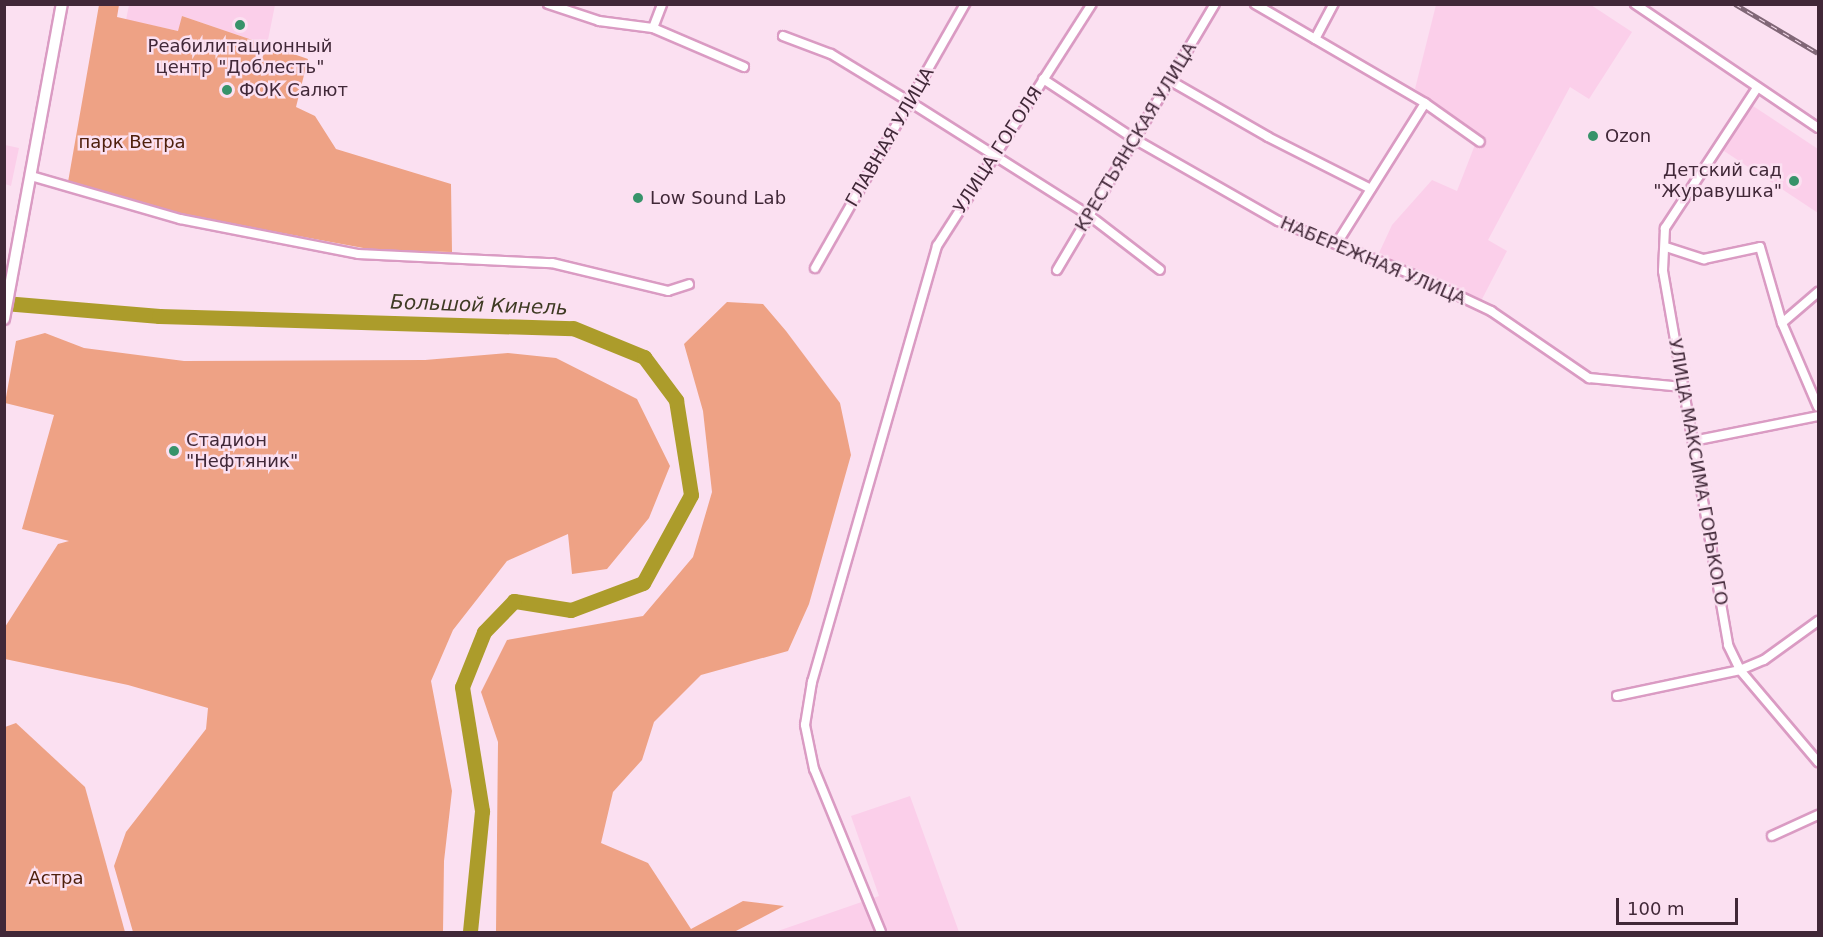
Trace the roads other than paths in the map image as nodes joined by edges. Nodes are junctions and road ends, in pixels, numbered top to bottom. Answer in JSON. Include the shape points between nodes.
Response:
{"nodes":[{"id":1,"x":62,"y":4,"type":"edge"},
{"id":2,"x":548,"y":4,"type":"edge"},
{"id":3,"x":662,"y":4,"type":"edge"},
{"id":4,"x":965,"y":4,"type":"edge"},
{"id":5,"x":1092,"y":4,"type":"edge"},
{"id":6,"x":1215,"y":4,"type":"edge"},
{"id":7,"x":1255,"y":4,"type":"edge"},
{"id":8,"x":1334,"y":4,"type":"edge"},
{"id":9,"x":1635,"y":4,"type":"edge"},
{"id":10,"x":653,"y":28,"type":"junction"},
{"id":11,"x":783,"y":36,"type":"dead end"},
{"id":12,"x":1315,"y":39,"type":"junction"},
{"id":13,"x":744,"y":67,"type":"dead end"},
{"id":14,"x":1043,"y":79,"type":"junction"},
{"id":15,"x":1169,"y":80,"type":"junction"},
{"id":16,"x":1757,"y":88,"type":"junction"},
{"id":17,"x":910,"y":102,"type":"junction"},
{"id":18,"x":1425,"y":104,"type":"junction"},
{"id":19,"x":1818,"y":128,"type":"edge"},
{"id":20,"x":1136,"y":140,"type":"junction"},
{"id":21,"x":1480,"y":142,"type":"dead end"},
{"id":22,"x":993,"y":153,"type":"junction"},
{"id":23,"x":31,"y":176,"type":"junction"},
{"id":24,"x":1371,"y":189,"type":"junction"},
{"id":25,"x":1090,"y":216,"type":"junction"},
{"id":26,"x":1337,"y":243,"type":"junction"},
{"id":27,"x":1666,"y":247,"type":"junction"},
{"id":28,"x":815,"y":268,"type":"dead end"},
{"id":29,"x":1057,"y":270,"type":"dead end"},
{"id":30,"x":1160,"y":270,"type":"dead end"},
{"id":31,"x":689,"y":284,"type":"dead end"},
{"id":32,"x":1818,"y":292,"type":"edge"},
{"id":33,"x":4,"y":319,"type":"edge"},
{"id":34,"x":1782,"y":323,"type":"junction"},
{"id":35,"x":1683,"y":387,"type":"junction"},
{"id":36,"x":1818,"y":407,"type":"edge"},
{"id":37,"x":1818,"y":416,"type":"edge"},
{"id":38,"x":1693,"y":441,"type":"junction"},
{"id":39,"x":1818,"y":621,"type":"edge"},
{"id":40,"x":1740,"y":670,"type":"junction"},
{"id":41,"x":1617,"y":696,"type":"dead end"},
{"id":42,"x":1818,"y":762,"type":"edge"},
{"id":43,"x":1818,"y":815,"type":"edge"},
{"id":44,"x":1772,"y":836,"type":"dead end"},
{"id":45,"x":881,"y":933,"type":"edge"}],
"edges":[{"from":1,"to":23,"type":"main road"},
{"from":2,"to":10,"type":"street","via":[[599,21]]},
{"from":3,"to":10,"type":"street"},
{"from":4,"to":17,"type":"street","name":"ГЛАВНАЯ УЛИЦА"},
{"from":5,"to":14,"type":"street","name":"УЛИЦА ГОГОЛЯ"},
{"from":6,"to":15,"type":"street","name":"КРЕСТЬЯНСКАЯ УЛИЦА"},
{"from":7,"to":12,"type":"street"},
{"from":8,"to":12,"type":"street"},
{"from":9,"to":16,"type":"street"},
{"from":10,"to":13,"type":"street"},
{"from":11,"to":17,"type":"street","via":[[831,54]]},
{"from":12,"to":18,"type":"street"},
{"from":14,"to":20,"type":"street","name":"НАБЕРЕЖНАЯ УЛИЦА"},
{"from":14,"to":22,"type":"street","name":"УЛИЦА ГОГОЛЯ"},
{"from":15,"to":20,"type":"street","name":"КРЕСТЬЯНСКАЯ УЛИЦА"},
{"from":15,"to":24,"type":"street","via":[[1268,137]]},
{"from":16,"to":19,"type":"street"},
{"from":16,"to":27,"type":"street","name":"УЛИЦА МАКСИМА ГОРЬКОГО","via":[[1665,228]]},
{"from":17,"to":22,"type":"street"},
{"from":17,"to":28,"type":"street","name":"ГЛАВНАЯ УЛИЦА"},
{"from":18,"to":21,"type":"street"},
{"from":18,"to":24,"type":"street"},
{"from":20,"to":25,"type":"street","name":"КРЕСТЬЯНСКАЯ УЛИЦА"},
{"from":20,"to":26,"type":"street","name":"НАБЕРЕЖНАЯ УЛИЦА","via":[[1278,221]]},
{"from":22,"to":25,"type":"street"},
{"from":22,"to":45,"type":"street","name":"УЛИЦА ГОГОЛЯ","via":[[937,246],[812,682],[805,725],[814,769]]},
{"from":23,"to":31,"type":"street","via":[[180,219],[358,254],[552,263],[668,291]]},
{"from":23,"to":33,"type":"main road"},
{"from":24,"to":26,"type":"street"},
{"from":25,"to":29,"type":"street","name":"КРЕСТЬЯНСКАЯ УЛИЦА"},
{"from":25,"to":30,"type":"street"},
{"from":26,"to":35,"type":"street","name":"НАБЕРЕЖНАЯ УЛИЦА","via":[[1491,311],[1589,378]]},
{"from":27,"to":34,"type":"street","via":[[1704,259],[1760,247]]},
{"from":27,"to":35,"type":"street","name":"УЛИЦА МАКСИМА ГОРЬКОГО","via":[[1664,271]]},
{"from":32,"to":34,"type":"street"},
{"from":34,"to":36,"type":"street"},
{"from":35,"to":38,"type":"street","name":"УЛИЦА МАКСИМА ГОРЬКОГО"},
{"from":37,"to":38,"type":"street"},
{"from":38,"to":40,"type":"street","name":"УЛИЦА МАКСИМА ГОРЬКОГО","via":[[1728,645]]},
{"from":39,"to":40,"type":"street","via":[[1764,660]]},
{"from":40,"to":41,"type":"street"},
{"from":40,"to":42,"type":"street","name":"УЛИЦА МАКСИМА ГОРЬКОГО"},
{"from":43,"to":44,"type":"street"}]}
